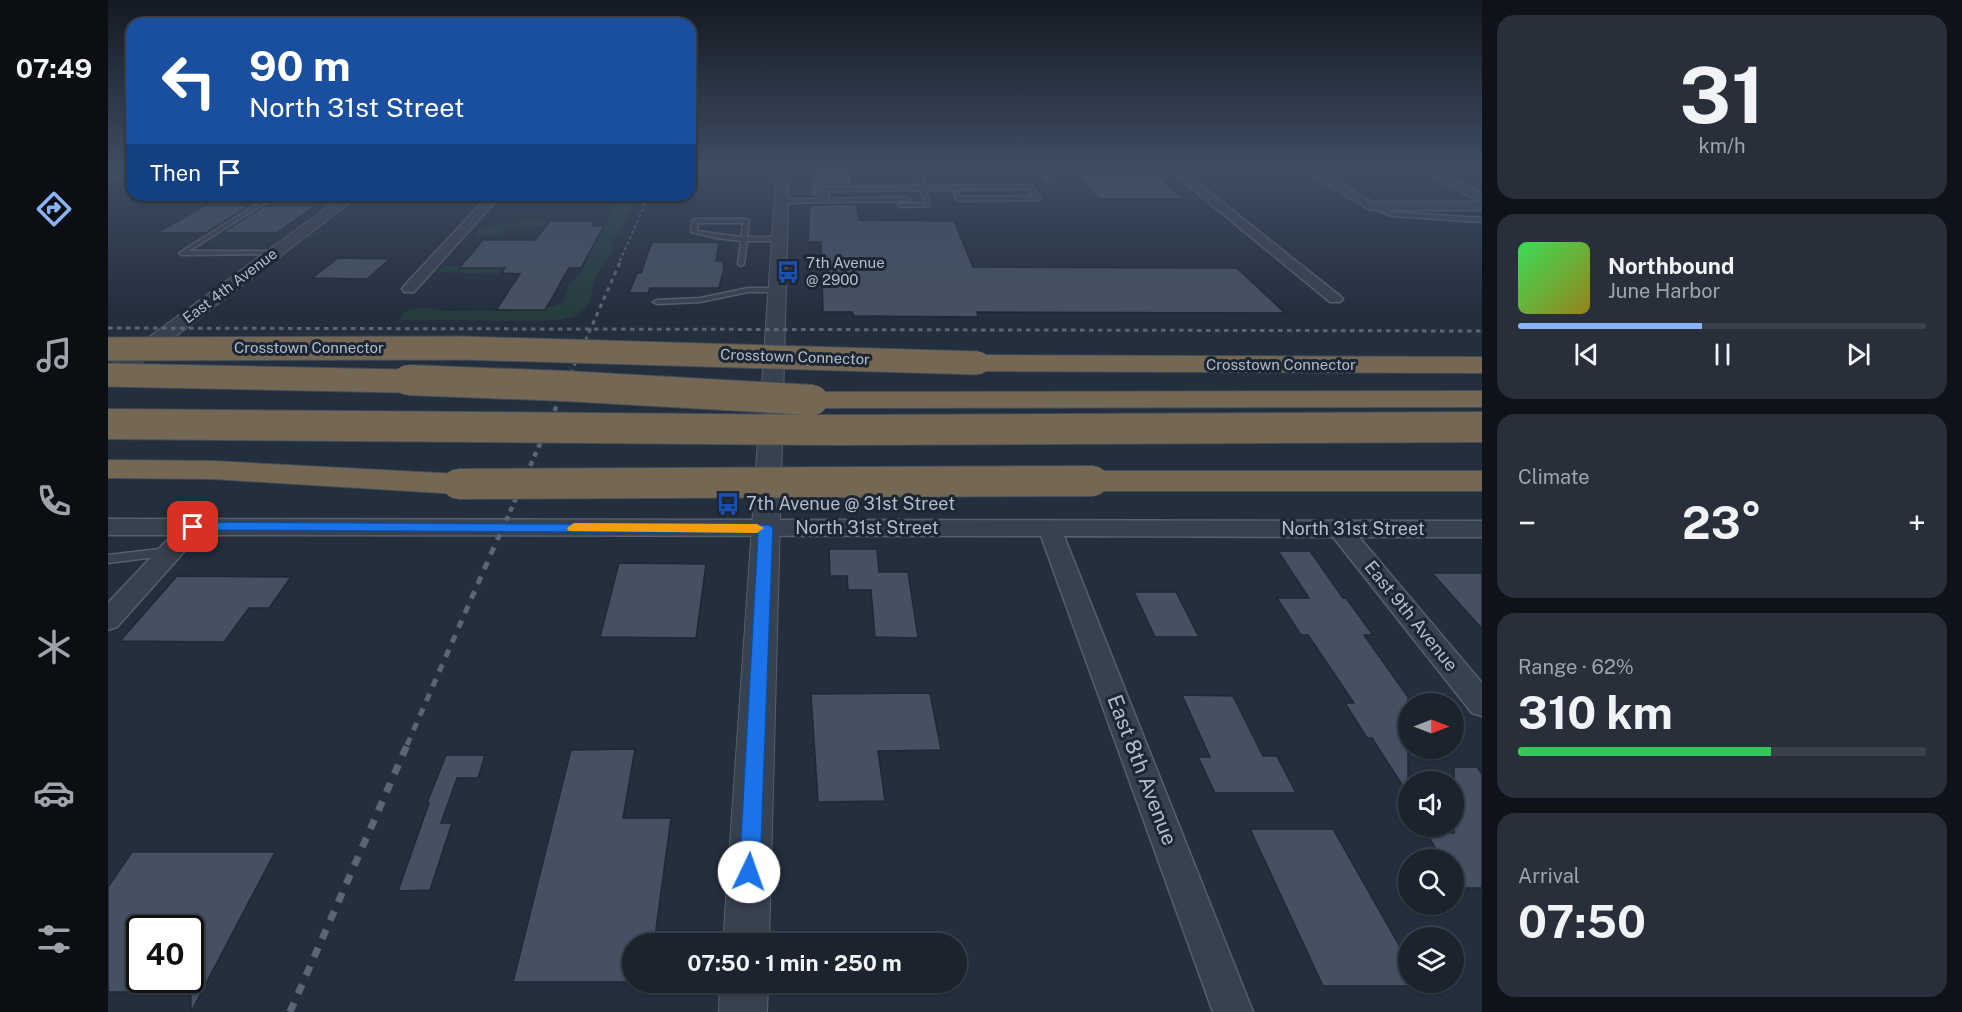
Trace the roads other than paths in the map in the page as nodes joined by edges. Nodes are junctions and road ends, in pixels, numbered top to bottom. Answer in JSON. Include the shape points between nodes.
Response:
{"nodes":[{"id":1,"x":243,"y":215,"type":"edge"},
{"id":2,"x":326,"y":215,"type":"edge"},
{"id":3,"x":476,"y":215,"type":"edge"},
{"id":4,"x":780,"y":215,"type":"edge"},
{"id":5,"x":1231,"y":215,"type":"edge"},
{"id":6,"x":1410,"y":215,"type":"edge"},
{"id":7,"x":1482,"y":220,"type":"edge"},
{"id":8,"x":744,"y":238,"type":"junction"},
{"id":9,"x":779,"y":239,"type":"junction"},
{"id":10,"x":275,"y":253,"type":"junction"},
{"id":11,"x":741,"y":264,"type":"dead end"},
{"id":12,"x":409,"y":289,"type":"dead end"},
{"id":13,"x":777,"y":290,"type":"junction"},
{"id":14,"x":1335,"y":299,"type":"dead end"},
{"id":15,"x":657,"y":302,"type":"dead end"},
{"id":16,"x":108,"y":349,"type":"edge"},
{"id":17,"x":978,"y":363,"type":"junction"},
{"id":18,"x":1482,"y":365,"type":"edge"},
{"id":19,"x":108,"y":367,"type":"edge"},
{"id":20,"x":108,"y":376,"type":"edge"},
{"id":21,"x":108,"y":395,"type":"edge"},
{"id":22,"x":1482,"y":399,"type":"edge"},
{"id":23,"x":813,"y":400,"type":"junction"},
{"id":24,"x":108,"y":424,"type":"edge"},
{"id":25,"x":1482,"y":427,"type":"edge"},
{"id":26,"x":739,"y":429,"type":"junction"},
{"id":27,"x":108,"y":441,"type":"edge"},
{"id":28,"x":108,"y":469,"type":"edge"},
{"id":29,"x":1482,"y":481,"type":"edge"},
{"id":30,"x":458,"y":484,"type":"junction"},
{"id":31,"x":108,"y":487,"type":"edge"},
{"id":32,"x":108,"y":527,"type":"edge"},
{"id":33,"x":193,"y":527,"type":"junction"},
{"id":34,"x":765,"y":528,"type":"junction"},
{"id":35,"x":1050,"y":529,"type":"junction"},
{"id":36,"x":1340,"y":529,"type":"junction"},
{"id":37,"x":1482,"y":529,"type":"edge"},
{"id":38,"x":170,"y":552,"type":"junction"},
{"id":39,"x":108,"y":559,"type":"edge"},
{"id":40,"x":108,"y":620,"type":"edge"},
{"id":41,"x":1482,"y":704,"type":"edge"},
{"id":42,"x":747,"y":933,"type":"edge"},
{"id":43,"x":744,"y":993,"type":"edge"},
{"id":44,"x":743,"y":1012,"type":"edge"},
{"id":45,"x":1233,"y":1012,"type":"edge"}],
"edges":[{"from":1,"to":10,"type":"lane","via":[[182,253]]},
{"from":2,"to":10,"type":"street","name":"East 4th Avenue"},
{"from":3,"to":12,"type":"street"},
{"from":4,"to":9,"type":"street"},
{"from":5,"to":14,"type":"street"},
{"from":6,"to":7,"type":"lane"},
{"from":8,"to":8,"type":"lane","via":[[717,238],[694,232],[695,221],[746,221]]},
{"from":8,"to":9,"type":"lane"},
{"from":8,"to":11,"type":"lane"},
{"from":9,"to":13,"type":"street"},
{"from":10,"to":20,"type":"street","name":"East 4th Avenue"},
{"from":13,"to":15,"type":"lane"},
{"from":13,"to":34,"type":"street"},
{"from":16,"to":17,"type":"highway","name":"Crosstown Connector","bridge":true,"via":[[473,349]]},
{"from":17,"to":18,"type":"highway","name":"Crosstown Connector"},
{"from":17,"to":19,"type":"highway","bridge":true},
{"from":20,"to":23,"type":"highway","bridge":true,"via":[[418,380]]},
{"from":21,"to":23,"type":"highway","name":"Crosstown Connector","bridge":true},
{"from":22,"to":23,"type":"highway","name":"Crosstown Connector"},
{"from":24,"to":26,"type":"highway","bridge":true},
{"from":25,"to":26,"type":"highway","bridge":true},
{"from":26,"to":27,"type":"highway","bridge":true},
{"from":28,"to":30,"type":"highway"},
{"from":29,"to":30,"type":"highway","bridge":true},
{"from":30,"to":31,"type":"highway"},
{"from":32,"to":33,"type":"street","name":"North 31st Street"},
{"from":33,"to":34,"type":"street","name":"North 31st Street"},
{"from":33,"to":38,"type":"street"},
{"from":34,"to":35,"type":"street","name":"North 31st Street"},
{"from":34,"to":42,"type":"street"},
{"from":35,"to":36,"type":"street","name":"North 31st Street"},
{"from":35,"to":45,"type":"street","name":"East 8th Avenue"},
{"from":36,"to":37,"type":"street","name":"North 31st Street"},
{"from":36,"to":41,"type":"street","name":"East 9th Avenue"},
{"from":38,"to":39,"type":"lane"},
{"from":38,"to":40,"type":"street"},
{"from":43,"to":44,"type":"street"}]}
